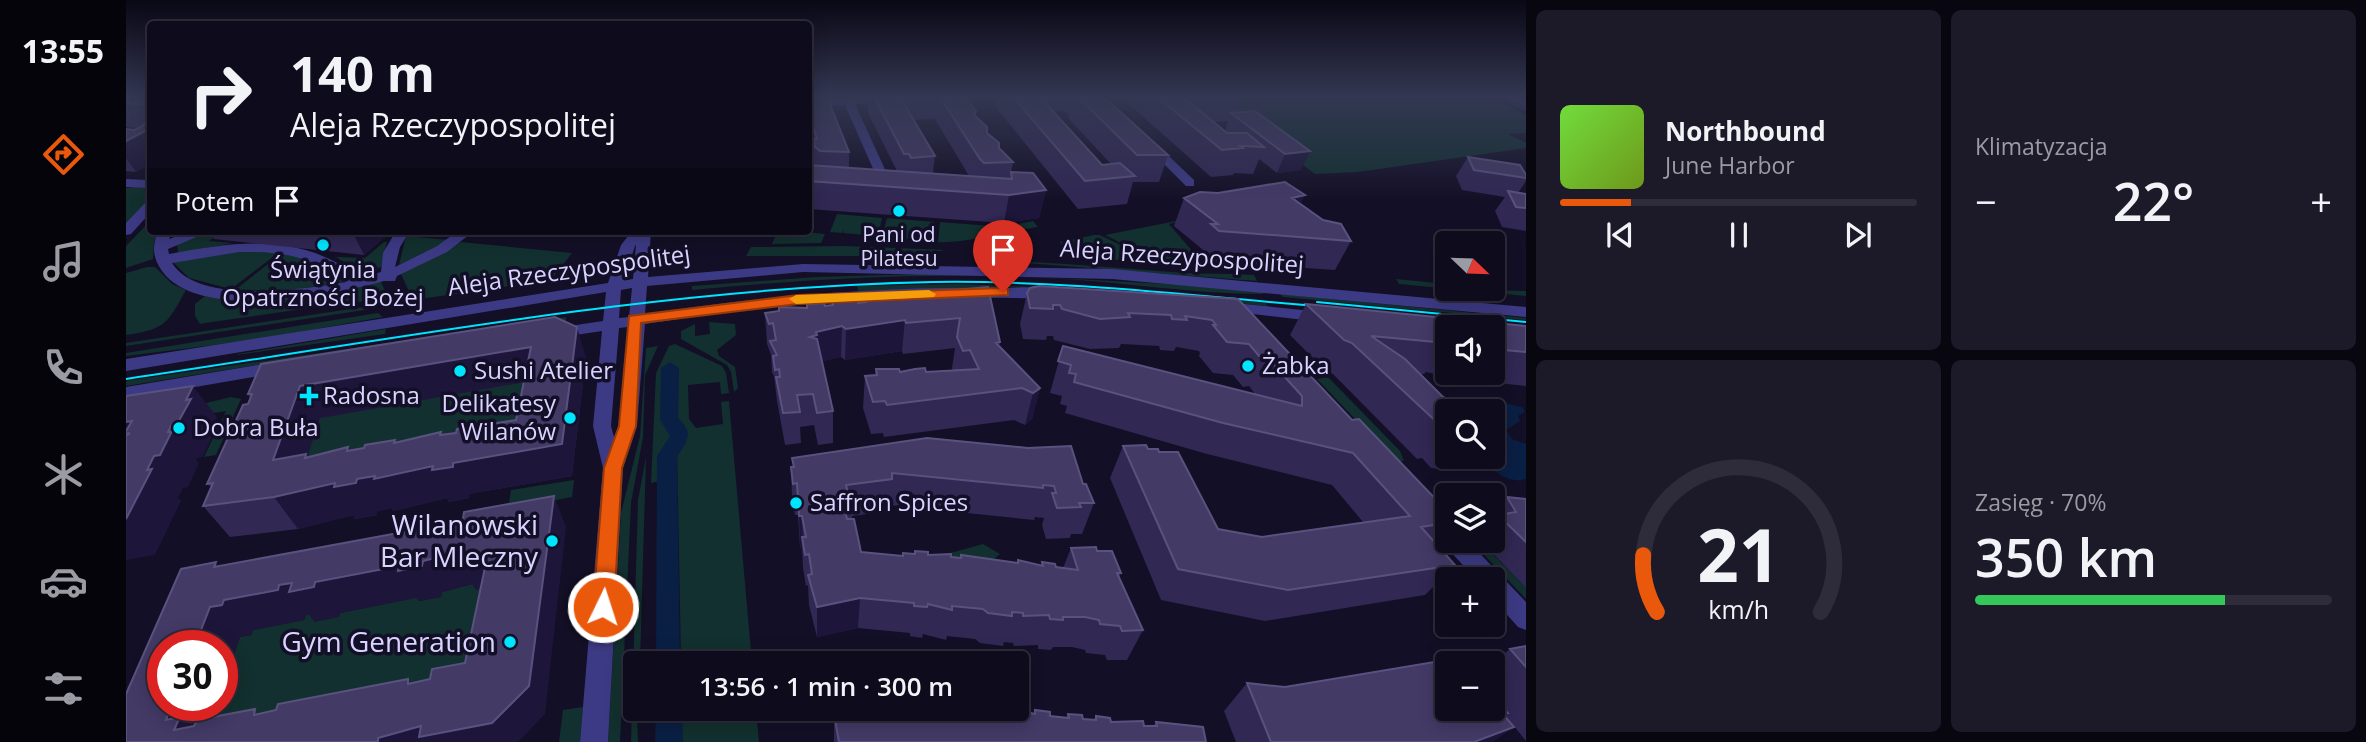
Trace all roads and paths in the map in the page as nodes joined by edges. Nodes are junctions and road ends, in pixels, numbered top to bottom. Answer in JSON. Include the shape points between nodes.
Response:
{"nodes":[{"id":1,"x":862,"y":132,"type":"edge"},
{"id":2,"x":1140,"y":134,"type":"edge"},
{"id":3,"x":126,"y":183,"type":"edge"},
{"id":4,"x":1190,"y":183,"type":"dead end"},
{"id":5,"x":147,"y":184,"type":"edge"},
{"id":6,"x":890,"y":192,"type":"edge"},
{"id":7,"x":147,"y":209,"type":"edge"},
{"id":8,"x":126,"y":230,"type":"edge"},
{"id":9,"x":165,"y":235,"type":"edge"},
{"id":10,"x":196,"y":235,"type":"edge"},
{"id":11,"x":401,"y":235,"type":"edge"},
{"id":12,"x":461,"y":235,"type":"edge"},
{"id":13,"x":637,"y":235,"type":"edge"},
{"id":14,"x":641,"y":235,"type":"edge"},
{"id":15,"x":162,"y":253,"type":"junction"},
{"id":16,"x":389,"y":275,"type":"junction"},
{"id":17,"x":640,"y":282,"type":"junction"},
{"id":18,"x":357,"y":283,"type":"junction"},
{"id":19,"x":614,"y":287,"type":"junction"},
{"id":20,"x":1070,"y":294,"type":"edge"},
{"id":21,"x":1214,"y":306,"type":"edge"},
{"id":22,"x":1526,"y":312,"type":"edge"},
{"id":23,"x":634,"y":319,"type":"junction"},
{"id":24,"x":1339,"y":319,"type":"edge"},
{"id":25,"x":610,"y":324,"type":"junction"},
{"id":26,"x":543,"y":334,"type":"edge"},
{"id":27,"x":302,"y":364,"type":"edge"},
{"id":28,"x":126,"y":365,"type":"edge"},
{"id":29,"x":126,"y":393,"type":"edge"},
{"id":30,"x":613,"y":468,"type":"junction"},
{"id":31,"x":1465,"y":553,"type":"edge"},
{"id":32,"x":1478,"y":567,"type":"edge"},
{"id":33,"x":1505,"y":596,"type":"edge"},
{"id":34,"x":1526,"y":619,"type":"edge"},
{"id":35,"x":594,"y":742,"type":"edge"}],
"edges":[{"from":1,"to":6,"type":"street"},
{"from":2,"to":4,"type":"street"},
{"from":3,"to":5,"type":"street"},
{"from":7,"to":8,"type":"street"},
{"from":9,"to":15,"type":"street"},
{"from":10,"to":15,"type":"street"},
{"from":11,"to":16,"type":"street","via":[[390,253]]},
{"from":12,"to":16,"type":"street"},
{"from":13,"to":19,"type":"street","via":[[628,244]]},
{"from":14,"to":17,"type":"street"},
{"from":15,"to":18,"type":"street","via":[[286,249],[339,265]]},
{"from":15,"to":18,"type":"street","via":[[170,274],[189,285],[228,294],[276,296]]},
{"from":16,"to":18,"type":"street"},
{"from":17,"to":19,"type":"street","name":"Aleja Rzeczypospolitej"},
{"from":17,"to":22,"type":"street","name":"Aleja Rzeczypospolitej","via":[[824,267],[1059,272],[1197,280]]},
{"from":17,"to":23,"type":"street"},
{"from":19,"to":25,"type":"street"},
{"from":19,"to":28,"type":"street","name":"Aleja Rzeczypospolitej"},
{"from":20,"to":23,"type":"street","name":"Aleja Rzeczypospolitej","via":[[809,299]]},
{"from":21,"to":24,"type":"street","name":"Aleja Rzeczypospolitej"},
{"from":23,"to":25,"type":"street","name":"Aleja Rzeczypospolitej"},
{"from":23,"to":30,"type":"street","via":[[628,426]]},
{"from":25,"to":26,"type":"street","name":"Aleja Rzeczypospolitej"},
{"from":25,"to":30,"type":"street","via":[[602,426]]},
{"from":27,"to":29,"type":"street"},
{"from":30,"to":35,"type":"street"},
{"from":31,"to":32,"type":"street"},
{"from":33,"to":34,"type":"street"}]}
